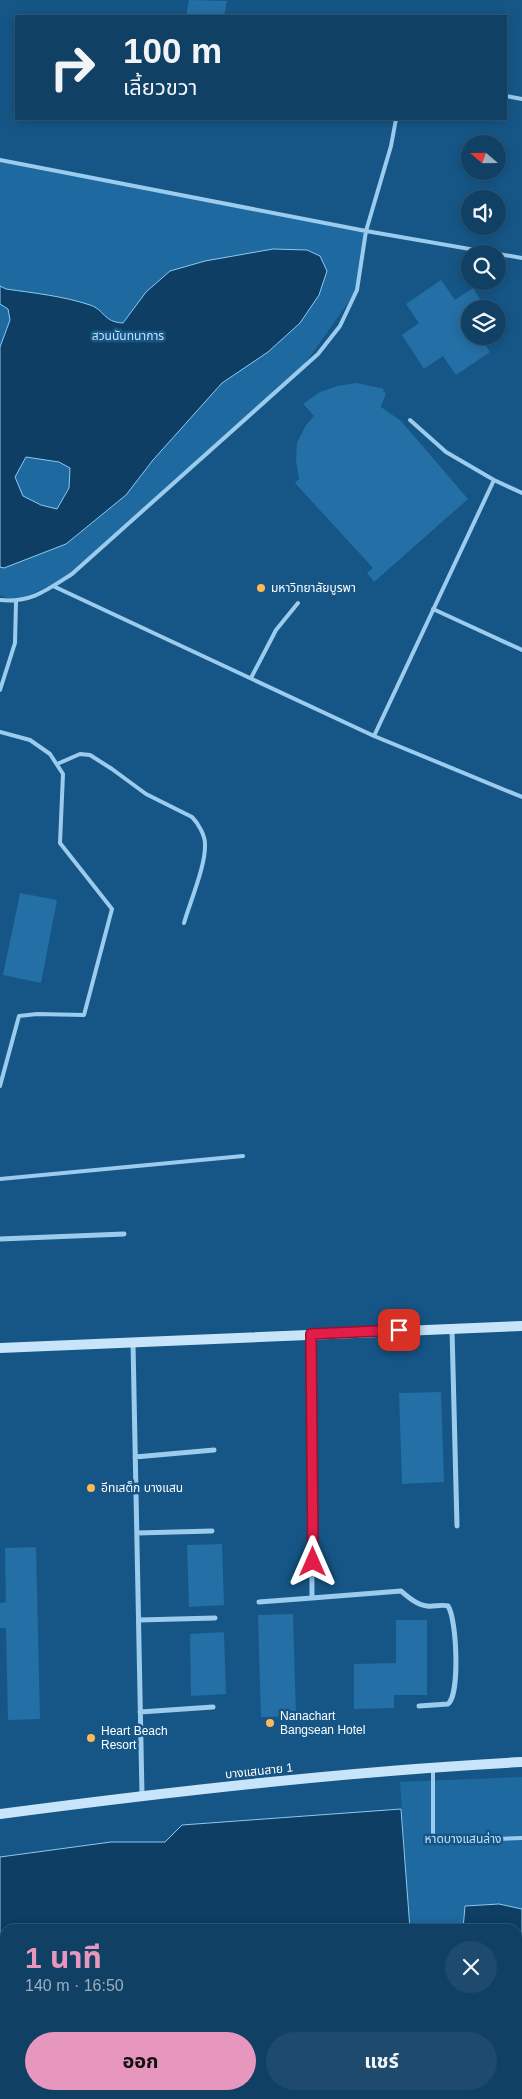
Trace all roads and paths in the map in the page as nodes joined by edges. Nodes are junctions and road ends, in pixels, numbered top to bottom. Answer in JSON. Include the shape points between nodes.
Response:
{"nodes":[{"id":1,"x":507,"y":96,"type":"edge"},
{"id":2,"x":522,"y":99,"type":"edge"},
{"id":3,"x":396,"y":120,"type":"edge"},
{"id":4,"x":0,"y":160,"type":"edge"},
{"id":5,"x":366,"y":231,"type":"junction"},
{"id":6,"x":522,"y":258,"type":"edge"},
{"id":7,"x":410,"y":420,"type":"dead end"},
{"id":8,"x":494,"y":480,"type":"junction"},
{"id":9,"x":522,"y":493,"type":"edge"},
{"id":10,"x":53,"y":586,"type":"junction"},
{"id":11,"x":0,"y":600,"type":"edge"},
{"id":12,"x":16,"y":602,"type":"junction"},
{"id":13,"x":298,"y":603,"type":"dead end"},
{"id":14,"x":433,"y":609,"type":"junction"},
{"id":15,"x":522,"y":650,"type":"edge"},
{"id":16,"x":251,"y":678,"type":"junction"},
{"id":17,"x":0,"y":690,"type":"edge"},
{"id":18,"x":0,"y":732,"type":"edge"},
{"id":19,"x":374,"y":736,"type":"junction"},
{"id":20,"x":57,"y":764,"type":"junction"},
{"id":21,"x":522,"y":797,"type":"edge"},
{"id":22,"x":184,"y":923,"type":"dead end"},
{"id":23,"x":0,"y":1086,"type":"edge"},
{"id":24,"x":243,"y":1156,"type":"dead end"},
{"id":25,"x":0,"y":1179,"type":"edge"},
{"id":26,"x":124,"y":1234,"type":"dead end"},
{"id":27,"x":0,"y":1239,"type":"edge"},
{"id":28,"x":522,"y":1326,"type":"edge"},
{"id":29,"x":452,"y":1328,"type":"junction"},
{"id":30,"x":311,"y":1334,"type":"junction"},
{"id":31,"x":133,"y":1343,"type":"junction"},
{"id":32,"x":0,"y":1348,"type":"edge"},
{"id":33,"x":214,"y":1450,"type":"dead end"},
{"id":34,"x":135,"y":1458,"type":"junction"},
{"id":35,"x":457,"y":1526,"type":"dead end"},
{"id":36,"x":212,"y":1531,"type":"dead end"},
{"id":37,"x":137,"y":1533,"type":"junction"},
{"id":38,"x":312,"y":1598,"type":"junction"},
{"id":39,"x":259,"y":1602,"type":"dead end"},
{"id":40,"x":215,"y":1618,"type":"dead end"},
{"id":41,"x":138,"y":1620,"type":"junction"},
{"id":42,"x":420,"y":1706,"type":"dead end"},
{"id":43,"x":212,"y":1707,"type":"dead end"},
{"id":44,"x":140,"y":1712,"type":"junction"},
{"id":45,"x":522,"y":1762,"type":"edge"},
{"id":46,"x":433,"y":1766,"type":"junction"},
{"id":47,"x":142,"y":1795,"type":"junction"},
{"id":48,"x":0,"y":1814,"type":"edge"},
{"id":49,"x":522,"y":1838,"type":"edge"}],
"edges":[{"from":1,"to":2,"type":"lane"},
{"from":3,"to":5,"type":"lane"},
{"from":4,"to":5,"type":"lane"},
{"from":5,"to":6,"type":"lane"},
{"from":5,"to":10,"type":"lane","via":[[357,290],[340,326],[318,354],[72,574]]},
{"from":7,"to":8,"type":"lane","via":[[446,452]]},
{"from":8,"to":9,"type":"lane"},
{"from":8,"to":14,"type":"lane"},
{"from":10,"to":12,"type":"lane"},
{"from":10,"to":16,"type":"lane"},
{"from":11,"to":12,"type":"lane"},
{"from":12,"to":17,"type":"lane","via":[[14,643]]},
{"from":13,"to":16,"type":"lane","via":[[276,630]]},
{"from":14,"to":15,"type":"lane"},
{"from":14,"to":19,"type":"lane"},
{"from":16,"to":19,"type":"lane"},
{"from":18,"to":20,"type":"lane","via":[[30,740],[50,754]]},
{"from":19,"to":21,"type":"lane"},
{"from":20,"to":22,"type":"lane","via":[[80,754],[90,756],[146,794],[197,822],[205,843]]},
{"from":20,"to":23,"type":"lane","via":[[63,774],[60,843],[112,909],[84,1015],[18,1016]]},
{"from":24,"to":25,"type":"lane"},
{"from":26,"to":27,"type":"street"},
{"from":28,"to":29,"type":"street"},
{"from":29,"to":30,"type":"street"},
{"from":29,"to":35,"type":"street"},
{"from":30,"to":31,"type":"street"},
{"from":30,"to":38,"type":"street"},
{"from":31,"to":32,"type":"street"},
{"from":31,"to":34,"type":"street"},
{"from":33,"to":34,"type":"street"},
{"from":34,"to":37,"type":"street"},
{"from":36,"to":37,"type":"street"},
{"from":37,"to":41,"type":"street"},
{"from":38,"to":39,"type":"street"},
{"from":38,"to":42,"type":"street","via":[[401,1591],[417,1603],[448,1606],[454,1623],[456,1657],[453,1697],[448,1704]]},
{"from":40,"to":41,"type":"street"},
{"from":41,"to":44,"type":"street"},
{"from":43,"to":44,"type":"street"},
{"from":44,"to":47,"type":"street"},
{"from":45,"to":46,"type":"street","name":"บางแสนสาย 1"},
{"from":46,"to":47,"type":"street","name":"บางแสนสาย 1"},
{"from":46,"to":49,"type":"lane","via":[[433,1841]]},
{"from":47,"to":48,"type":"street","name":"บางแสนสาย 1"}]}
